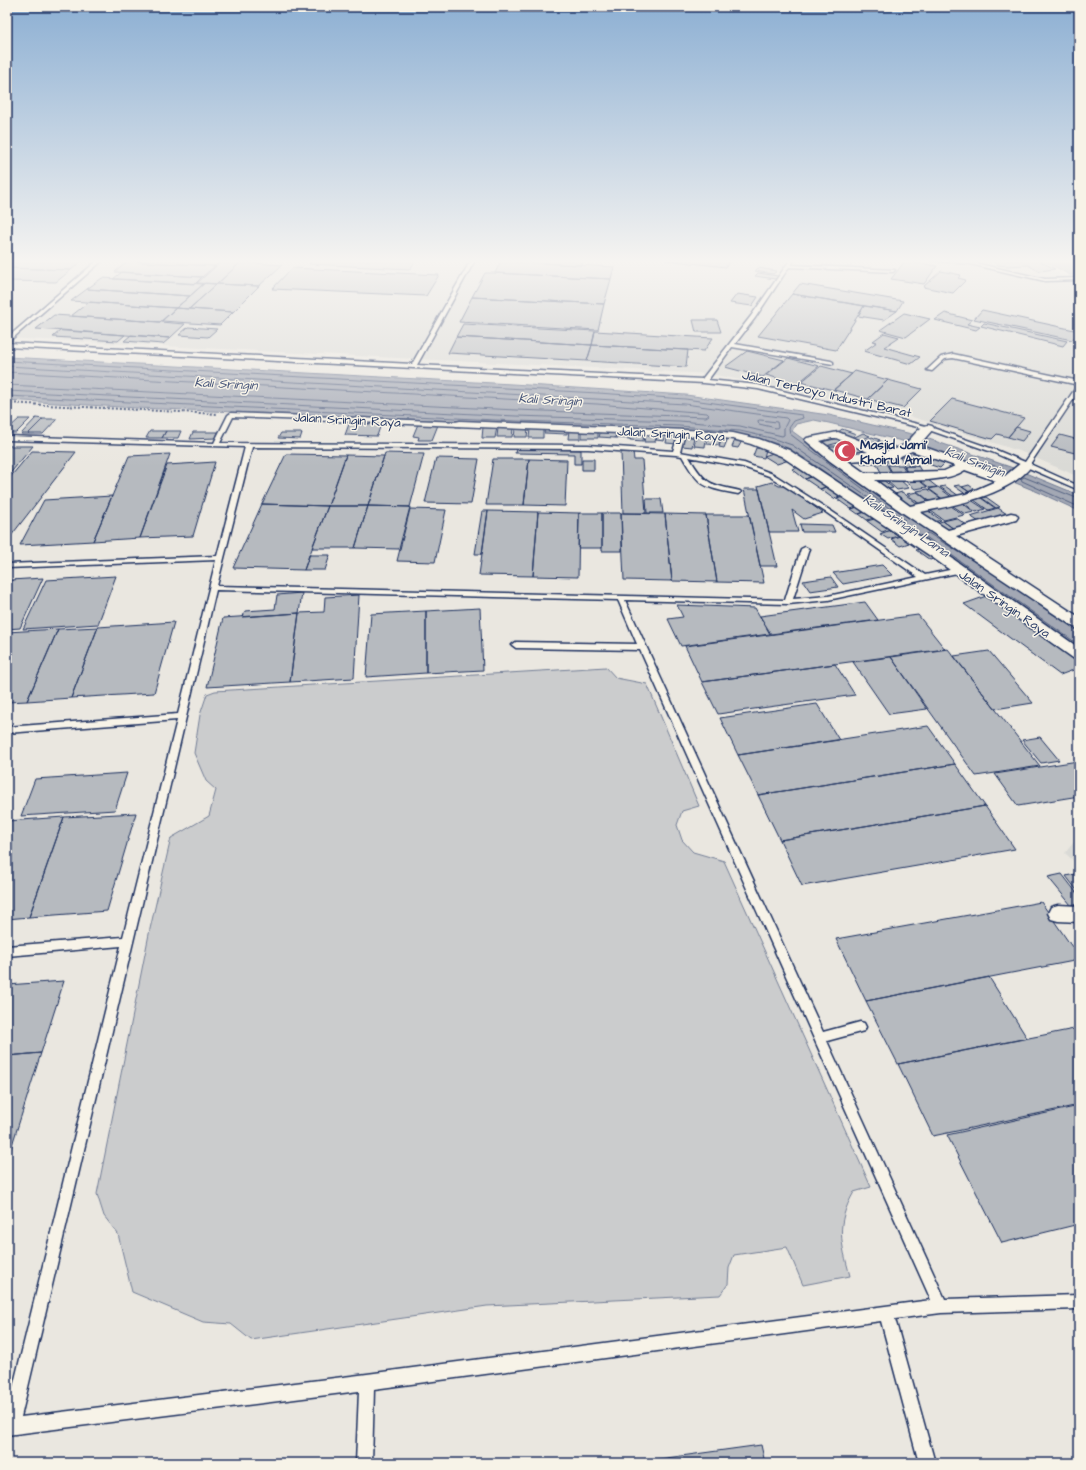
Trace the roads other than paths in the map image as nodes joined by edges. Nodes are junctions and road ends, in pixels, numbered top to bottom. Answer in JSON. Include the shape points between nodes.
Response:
{"nodes":[{"id":1,"x":21,"y":329,"type":"edge"},
{"id":2,"x":434,"y":329,"type":"edge"},
{"id":3,"x":743,"y":329,"type":"edge"},
{"id":4,"x":7,"y":341,"type":"edge"},
{"id":5,"x":7,"y":345,"type":"edge"},
{"id":6,"x":731,"y":345,"type":"junction"},
{"id":7,"x":831,"y":363,"type":"dead end"},
{"id":8,"x":413,"y":366,"type":"junction"},
{"id":9,"x":930,"y":370,"type":"dead end"},
{"id":10,"x":704,"y":381,"type":"junction"},
{"id":11,"x":1079,"y":383,"type":"edge"},
{"id":12,"x":1079,"y":387,"type":"edge"},
{"id":13,"x":460,"y":424,"type":"joint"},
{"id":14,"x":927,"y":430,"type":"junction"},
{"id":15,"x":682,"y":433,"type":"junction"},
{"id":16,"x":7,"y":438,"type":"edge"},
{"id":17,"x":216,"y":445,"type":"junction"},
{"id":18,"x":249,"y":445,"type":"junction"},
{"id":19,"x":911,"y":446,"type":"junction"},
{"id":20,"x":676,"y":453,"type":"junction"},
{"id":21,"x":685,"y":455,"type":"junction"},
{"id":22,"x":885,"y":455,"type":"junction"},
{"id":23,"x":834,"y":458,"type":"junction"},
{"id":24,"x":964,"y":465,"type":"junction"},
{"id":25,"x":1024,"y":467,"type":"junction"},
{"id":26,"x":861,"y":477,"type":"junction"},
{"id":27,"x":1006,"y":479,"type":"junction"},
{"id":28,"x":1079,"y":488,"type":"edge"},
{"id":29,"x":738,"y":492,"type":"dead end"},
{"id":30,"x":908,"y":510,"type":"junction"},
{"id":31,"x":1011,"y":517,"type":"dead end"},
{"id":32,"x":946,"y":535,"type":"junction"},
{"id":33,"x":805,"y":549,"type":"dead end"},
{"id":34,"x":220,"y":558,"type":"junction"},
{"id":35,"x":7,"y":566,"type":"edge"},
{"id":36,"x":959,"y":570,"type":"junction"},
{"id":37,"x":925,"y":578,"type":"junction"},
{"id":38,"x":212,"y":588,"type":"junction"},
{"id":39,"x":621,"y":599,"type":"junction"},
{"id":40,"x":788,"y":602,"type":"junction"},
{"id":41,"x":1079,"y":624,"type":"edge"},
{"id":42,"x":516,"y":645,"type":"dead end"},
{"id":43,"x":642,"y":647,"type":"junction"},
{"id":44,"x":1079,"y":655,"type":"edge"},
{"id":45,"x":182,"y":716,"type":"junction"},
{"id":46,"x":7,"y":730,"type":"edge"},
{"id":47,"x":1058,"y":913,"type":"dead end"},
{"id":48,"x":1079,"y":914,"type":"edge"},
{"id":49,"x":128,"y":941,"type":"junction"},
{"id":50,"x":7,"y":951,"type":"edge"},
{"id":51,"x":860,"y":1027,"type":"dead end"},
{"id":52,"x":819,"y":1038,"type":"junction"},
{"id":53,"x":1079,"y":1302,"type":"edge"},
{"id":54,"x":941,"y":1306,"type":"junction"},
{"id":55,"x":887,"y":1315,"type":"junction"},
{"id":56,"x":367,"y":1382,"type":"junction"},
{"id":57,"x":9,"y":1427,"type":"edge"},
{"id":58,"x":364,"y":1463,"type":"edge"},
{"id":59,"x":927,"y":1463,"type":"edge"}],
"edges":[{"from":1,"to":4,"type":"lane"},
{"from":2,"to":8,"type":"lane"},
{"from":3,"to":6,"type":"lane"},
{"from":5,"to":8,"type":"lane","name":"Jalan Terboyo Industri Barat"},
{"from":6,"to":7,"type":"lane"},
{"from":6,"to":10,"type":"lane"},
{"from":8,"to":10,"type":"lane","name":"Jalan Terboyo Industri Barat"},
{"from":9,"to":11,"type":"lane","via":[[943,358],[953,356]]},
{"from":10,"to":14,"type":"lane","name":"Jalan Terboyo Industri Barat","via":[[758,388]]},
{"from":12,"to":25,"type":"lane"},
{"from":13,"to":15,"type":"street","name":"Jalan Sringin Raya"},
{"from":13,"to":17,"type":"lane","name":"Jalan Sringin Raya","via":[[231,415]]},
{"from":14,"to":19,"type":"street"},
{"from":14,"to":25,"type":"lane","name":"Jalan Terboyo Industri Barat","via":[[994,451]]},
{"from":15,"to":20,"type":"lane"},
{"from":15,"to":36,"type":"street","name":"Jalan Sringin Raya","via":[[732,436],[779,450]]},
{"from":16,"to":17,"type":"lane"},
{"from":17,"to":18,"type":"lane"},
{"from":18,"to":20,"type":"lane","via":[[588,447]]},
{"from":18,"to":34,"type":"lane"},
{"from":19,"to":22,"type":"street","via":[[896,454]]},
{"from":19,"to":24,"type":"street"},
{"from":20,"to":21,"type":"lane"},
{"from":21,"to":29,"type":"lane","via":[[698,479],[703,483]]},
{"from":21,"to":37,"type":"lane","via":[[744,465],[771,475]]},
{"from":22,"to":23,"type":"street"},
{"from":22,"to":23,"type":"street","via":[[838,435],[811,440]]},
{"from":23,"to":26,"type":"street"},
{"from":24,"to":26,"type":"street","via":[[945,475]]},
{"from":24,"to":27,"type":"street"},
{"from":25,"to":27,"type":"street"},
{"from":25,"to":28,"type":"lane","name":"Jalan Terboyo Industri Barat"},
{"from":26,"to":30,"type":"street"},
{"from":27,"to":30,"type":"street","via":[[984,493],[972,497]]},
{"from":30,"to":32,"type":"street"},
{"from":31,"to":32,"type":"street"},
{"from":32,"to":41,"type":"street"},
{"from":33,"to":40,"type":"lane"},
{"from":34,"to":35,"type":"lane"},
{"from":34,"to":38,"type":"lane"},
{"from":36,"to":37,"type":"lane"},
{"from":36,"to":44,"type":"street","name":"Jalan Sringin Raya"},
{"from":37,"to":40,"type":"lane","via":[[828,598]]},
{"from":38,"to":39,"type":"lane"},
{"from":38,"to":45,"type":"lane"},
{"from":39,"to":40,"type":"lane"},
{"from":39,"to":43,"type":"lane"},
{"from":42,"to":43,"type":"lane"},
{"from":43,"to":52,"type":"lane"},
{"from":45,"to":46,"type":"lane"},
{"from":45,"to":49,"type":"lane"},
{"from":47,"to":48,"type":"street"},
{"from":49,"to":50,"type":"lane"},
{"from":49,"to":57,"type":"lane"},
{"from":51,"to":52,"type":"lane"},
{"from":52,"to":54,"type":"lane"},
{"from":53,"to":54,"type":"lane"},
{"from":54,"to":55,"type":"lane"},
{"from":55,"to":56,"type":"lane"},
{"from":55,"to":59,"type":"lane"},
{"from":56,"to":57,"type":"lane"},
{"from":56,"to":58,"type":"lane"}]}
